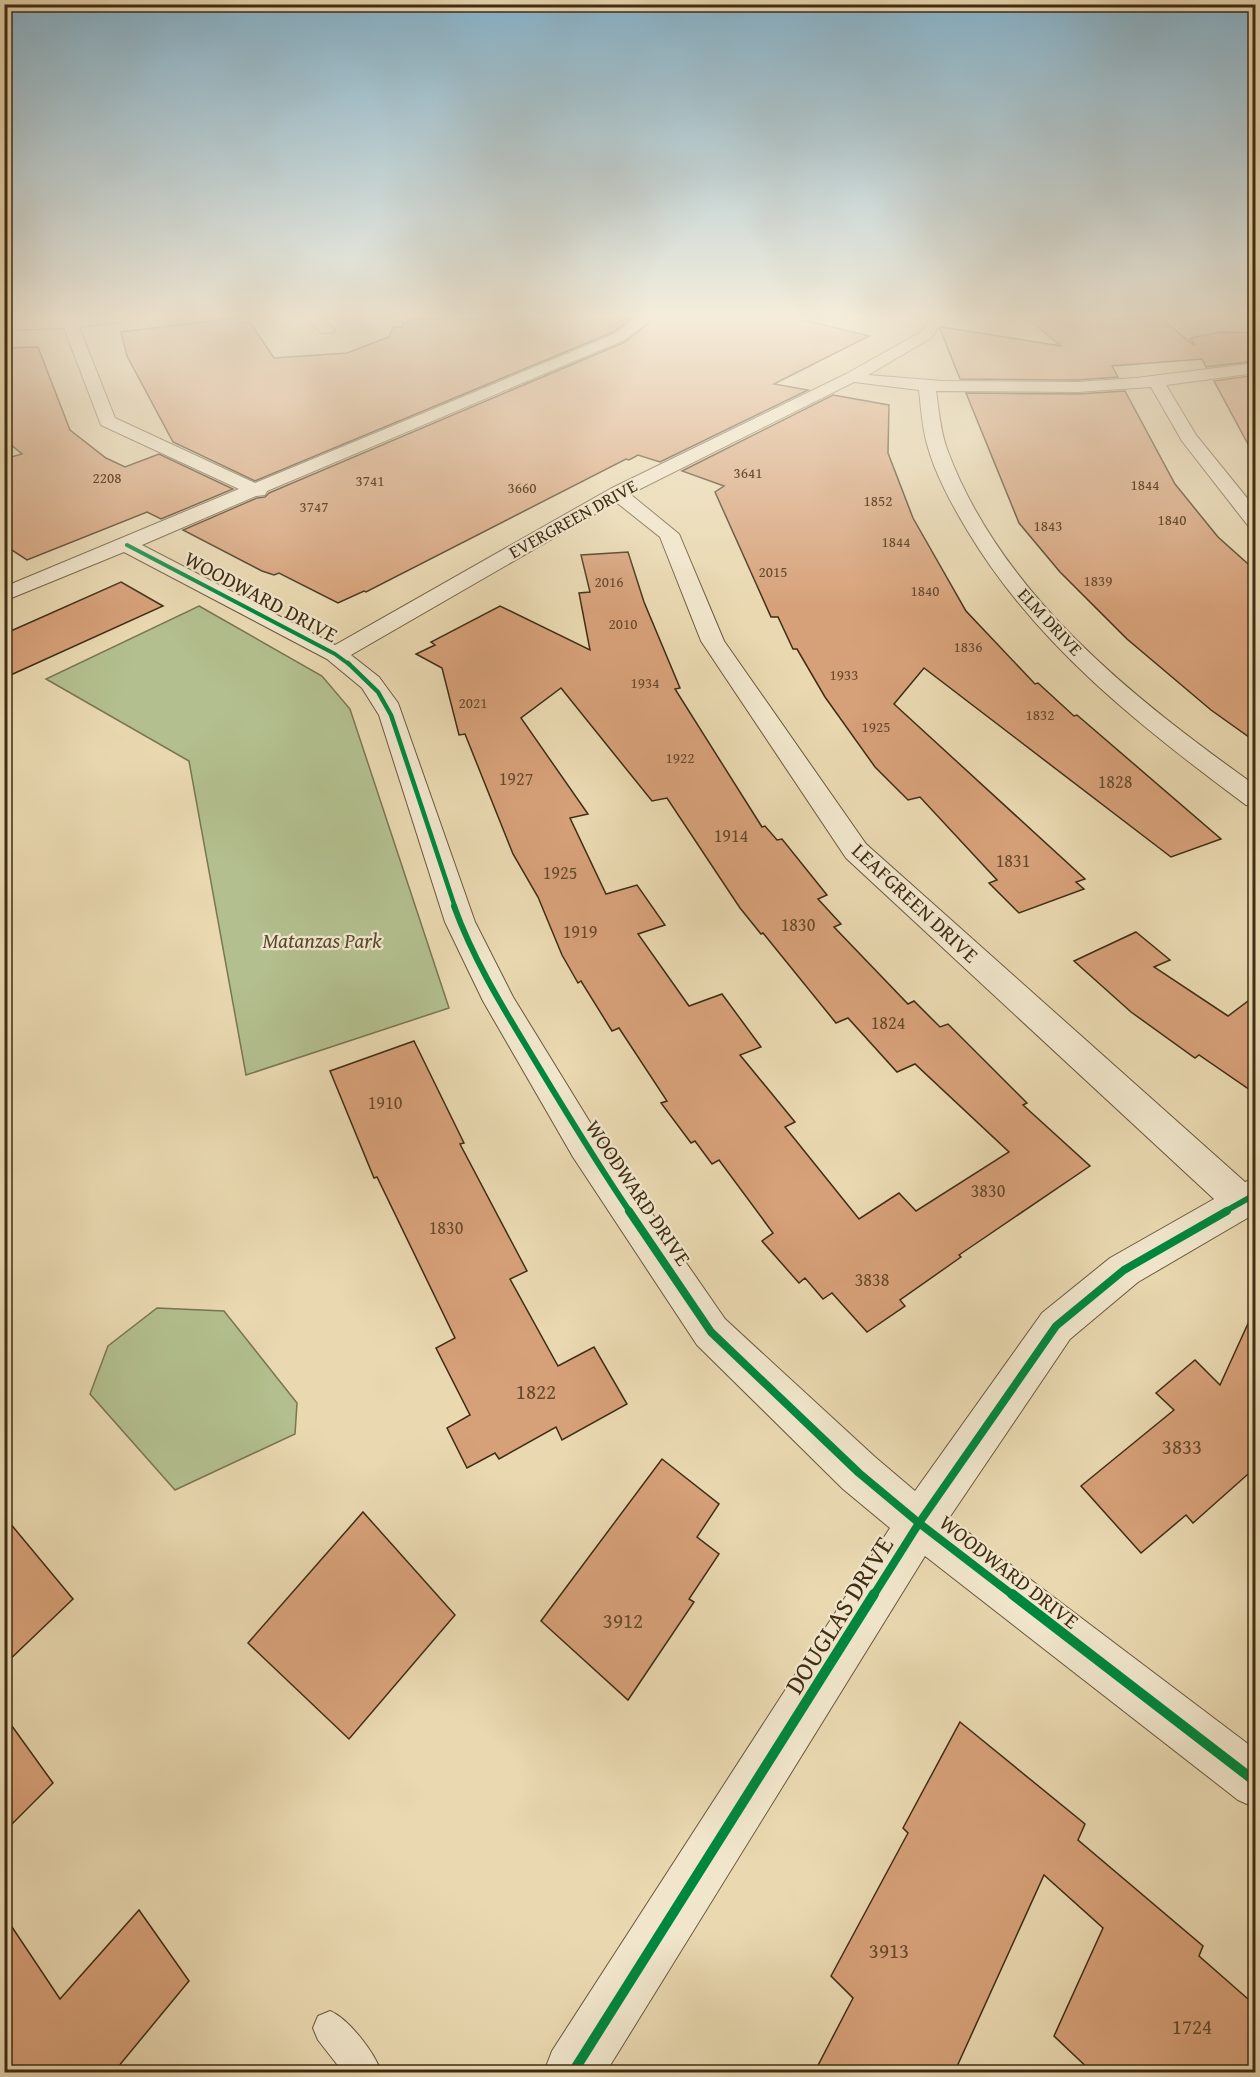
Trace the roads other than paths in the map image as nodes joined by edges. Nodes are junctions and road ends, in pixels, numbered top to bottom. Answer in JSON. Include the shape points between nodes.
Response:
{"nodes":[{"id":1,"x":105,"y":415,"type":"edge"},
{"id":2,"x":437,"y":415,"type":"edge"},
{"id":3,"x":775,"y":415,"type":"edge"},
{"id":4,"x":932,"y":415,"type":"edge"},
{"id":5,"x":1175,"y":415,"type":"edge"},
{"id":6,"x":258,"y":491,"type":"junction"},
{"id":7,"x":617,"y":493,"type":"junction"},
{"id":8,"x":1256,"y":523,"type":"edge"},
{"id":9,"x":127,"y":545,"type":"junction"},
{"id":10,"x":4,"y":595,"type":"edge"},
{"id":11,"x":334,"y":654,"type":"junction"},
{"id":12,"x":1256,"y":799,"type":"edge"},
{"id":13,"x":1249,"y":1198,"type":"edge"},
{"id":14,"x":919,"y":1523,"type":"junction"},
{"id":15,"x":1256,"y":1782,"type":"edge"},
{"id":16,"x":330,"y":2028,"type":"dead end"},
{"id":17,"x":364,"y":2073,"type":"edge"},
{"id":18,"x":573,"y":2073,"type":"edge"}],
"edges":[{"from":1,"to":6,"type":"street","via":[[107,421]]},
{"from":2,"to":6,"type":"street"},
{"from":3,"to":7,"type":"street","name":"EVERGREEN DRIVE"},
{"from":4,"to":12,"type":"street","name":"ELM DRIVE","via":[[937,448],[968,519],[999,565],[1046,621],[1108,682]]},
{"from":5,"to":8,"type":"street","via":[[1188,437]]},
{"from":6,"to":9,"type":"street"},
{"from":7,"to":11,"type":"street","name":"EVERGREEN DRIVE"},
{"from":7,"to":13,"type":"street","name":"LEAFGREEN DRIVE","via":[[669,534],[712,641],[856,851]]},
{"from":9,"to":10,"type":"street"},
{"from":9,"to":11,"type":"street","name":"WOODWARD DRIVE"},
{"from":11,"to":14,"type":"street","name":"WOODWARD DRIVE","via":[[363,674],[381,694],[394,719],[460,922],[499,1001],[586,1147],[711,1332],[859,1473]]},
{"from":13,"to":14,"type":"street","name":"DOUGLAS DRIVE","via":[[1124,1270],[1056,1326]]},
{"from":14,"to":15,"type":"street","name":"WOODWARD DRIVE"},
{"from":14,"to":18,"type":"street","name":"DOUGLAS DRIVE"},
{"from":16,"to":17,"type":"lane"}]}
